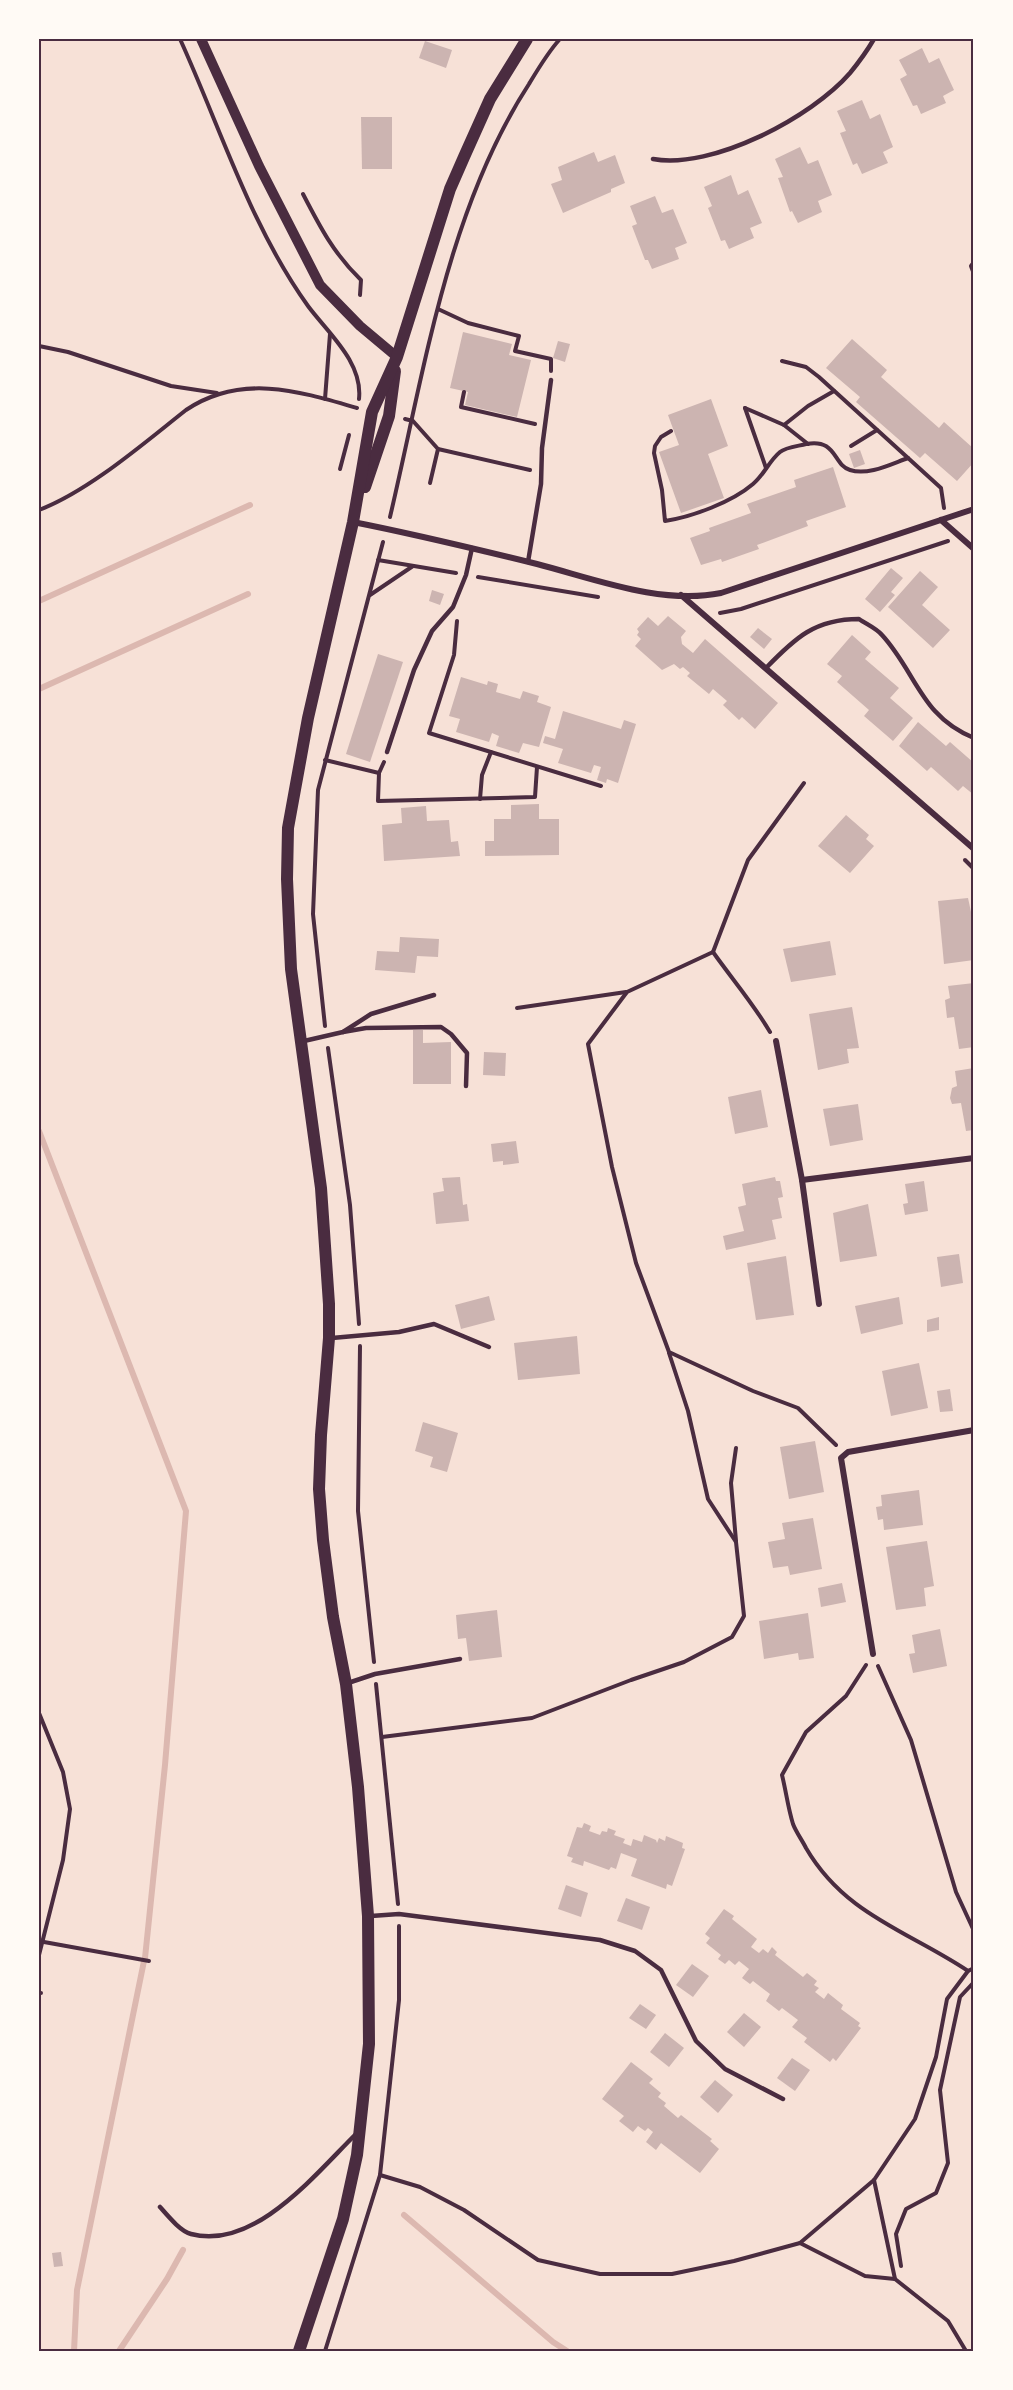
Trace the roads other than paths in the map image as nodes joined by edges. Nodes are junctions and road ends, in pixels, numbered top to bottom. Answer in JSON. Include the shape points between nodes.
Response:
{"nodes":[{"id":1,"x":201,"y":39,"type":"edge"},
{"id":2,"x":527,"y":39,"type":"edge"},
{"id":3,"x":874,"y":39,"type":"edge"},
{"id":4,"x":653,"y":159,"type":"dead end"},
{"id":5,"x":397,"y":357,"type":"junction"},
{"id":6,"x":550,"y":380,"type":"road end"},
{"id":7,"x":974,"y":509,"type":"edge"},
{"id":8,"x":941,"y":520,"type":"junction"},
{"id":9,"x":353,"y":522,"type":"junction"},
{"id":10,"x":472,"y":548,"type":"junction"},
{"id":11,"x":974,"y":549,"type":"edge"},
{"id":12,"x":528,"y":562,"type":"junction"},
{"id":13,"x":681,"y":595,"type":"junction"},
{"id":14,"x":766,"y":669,"type":"junction"},
{"id":15,"x":974,"y":738,"type":"edge"},
{"id":16,"x":387,"y":752,"type":"road end"},
{"id":17,"x":974,"y":849,"type":"edge"},
{"id":18,"x":434,"y":995,"type":"dead end"},
{"id":19,"x":344,"y":1032,"type":"junction"},
{"id":20,"x":776,"y":1041,"type":"road end"},
{"id":21,"x":301,"y":1042,"type":"junction"},
{"id":22,"x":466,"y":1086,"type":"dead end"},
{"id":23,"x":974,"y":1158,"type":"edge"},
{"id":24,"x":802,"y":1180,"type":"junction"},
{"id":25,"x":819,"y":1304,"type":"dead end"},
{"id":26,"x":329,"y":1338,"type":"junction"},
{"id":27,"x":489,"y":1347,"type":"dead end"},
{"id":28,"x":974,"y":1430,"type":"edge"},
{"id":29,"x":873,"y":1654,"type":"road end"},
{"id":30,"x":460,"y":1659,"type":"dead end"},
{"id":31,"x":345,"y":1684,"type":"junction"},
{"id":32,"x":368,"y":1916,"type":"junction"},
{"id":33,"x":783,"y":2099,"type":"dead end"},
{"id":34,"x":361,"y":2129,"type":"junction"},
{"id":35,"x":160,"y":2207,"type":"dead end"},
{"id":36,"x":299,"y":2351,"type":"edge"}],
"edges":[{"from":1,"to":5,"type":"street","via":[[259,166],[320,285]]},
{"from":2,"to":5,"type":"main road","via":[[490,99],[450,189]]},
{"from":3,"to":4,"type":"lane","via":[[849,74],[803,112],[772,130],[705,156],[675,161]]},
{"from":5,"to":9,"type":"main road","via":[[389,416]]},
{"from":5,"to":9,"type":"main road","via":[[372,412]]},
{"from":6,"to":12,"type":"lane","via":[[541,484]]},
{"from":7,"to":8,"type":"street"},
{"from":8,"to":11,"type":"street"},
{"from":8,"to":13,"type":"street","via":[[721,592]]},
{"from":9,"to":10,"type":"street"},
{"from":9,"to":21,"type":"main road","via":[[308,718],[288,828],[288,927]]},
{"from":10,"to":12,"type":"street"},
{"from":10,"to":16,"type":"lane","via":[[453,607],[432,631],[414,670]]},
{"from":12,"to":13,"type":"street","via":[[645,592]]},
{"from":13,"to":14,"type":"street"},
{"from":14,"to":15,"type":"lane","via":[[789,645],[825,622],[859,619],[881,634],[930,706],[957,732]]},
{"from":14,"to":17,"type":"street"},
{"from":18,"to":19,"type":"lane","via":[[371,1014]]},
{"from":19,"to":21,"type":"lane"},
{"from":19,"to":22,"type":"lane","via":[[441,1027],[467,1053]]},
{"from":20,"to":24,"type":"street"},
{"from":21,"to":26,"type":"main road","via":[[321,1188]]},
{"from":23,"to":24,"type":"street"},
{"from":24,"to":25,"type":"street"},
{"from":26,"to":27,"type":"lane","via":[[399,1332],[434,1324]]},
{"from":26,"to":31,"type":"main road","via":[[319,1489],[331,1606]]},
{"from":28,"to":29,"type":"street","via":[[844,1453],[840,1464]]},
{"from":30,"to":31,"type":"lane","via":[[375,1674]]},
{"from":31,"to":32,"type":"main road"},
{"from":32,"to":33,"type":"lane","via":[[399,1914],[600,1940],[635,1951],[660,1970],[696,2041],[725,2069]]},
{"from":32,"to":34,"type":"main road","via":[[369,2044]]},
{"from":34,"to":35,"type":"lane","via":[[276,2211],[246,2227],[219,2237],[189,2234]]},
{"from":34,"to":36,"type":"main road","via":[[343,2219]]}]}
